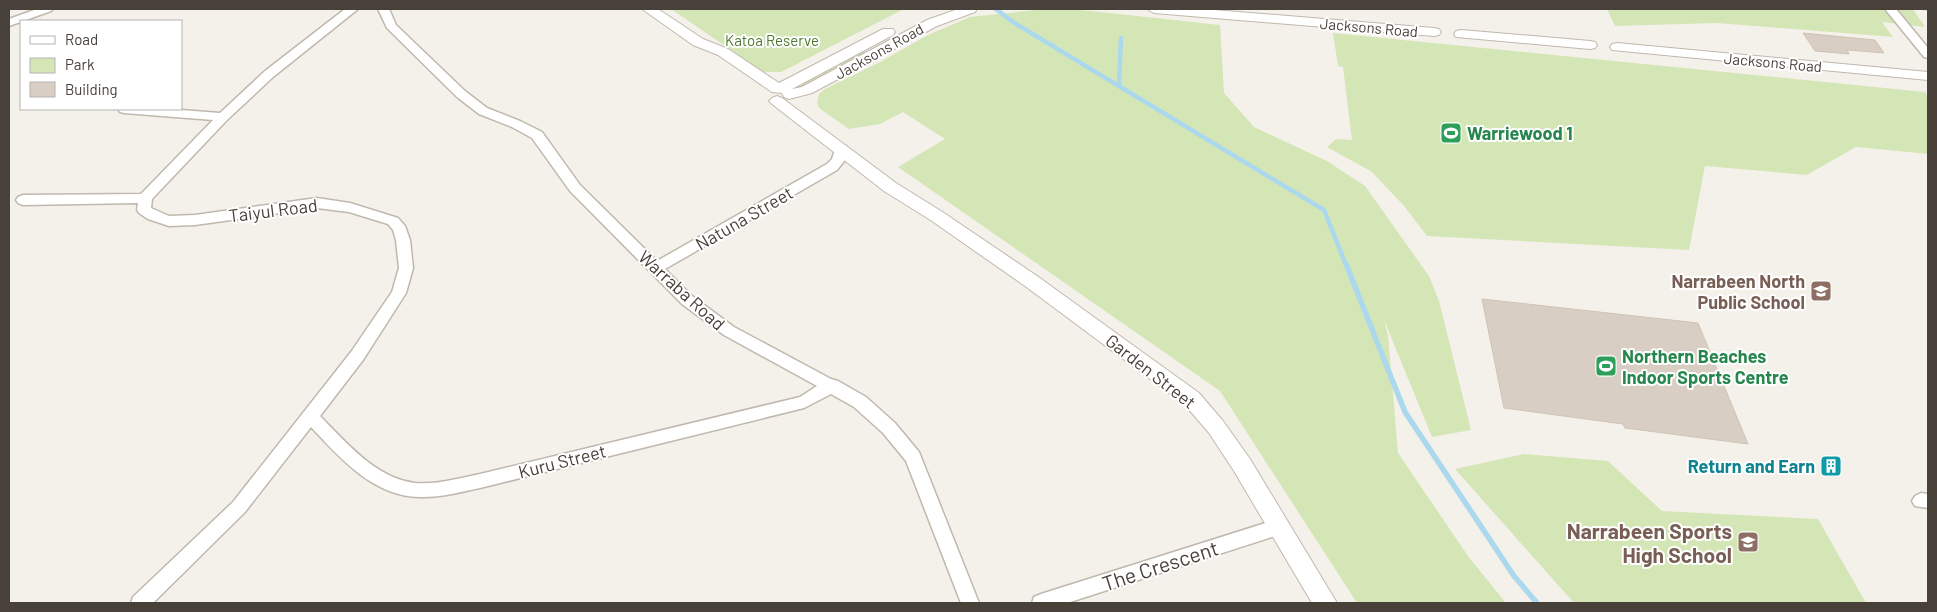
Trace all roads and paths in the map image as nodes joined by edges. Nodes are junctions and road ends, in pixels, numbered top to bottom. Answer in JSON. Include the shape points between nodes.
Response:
{"nodes":[{"id":1,"x":47,"y":9,"type":"edge"},
{"id":2,"x":352,"y":9,"type":"edge"},
{"id":3,"x":384,"y":9,"type":"edge"},
{"id":4,"x":649,"y":9,"type":"edge"},
{"id":5,"x":940,"y":9,"type":"edge"},
{"id":6,"x":970,"y":9,"type":"edge"},
{"id":7,"x":1154,"y":9,"type":"edge"},
{"id":8,"x":1890,"y":9,"type":"edge"},
{"id":9,"x":9,"y":23,"type":"edge"},
{"id":10,"x":1928,"y":56,"type":"edge"},
{"id":11,"x":1928,"y":76,"type":"edge"},
{"id":12,"x":786,"y":94,"type":"junction"},
{"id":13,"x":136,"y":110,"type":"edge"},
{"id":14,"x":223,"y":117,"type":"junction"},
{"id":15,"x":841,"y":149,"type":"junction"},
{"id":16,"x":863,"y":165,"type":"junction"},
{"id":17,"x":832,"y":167,"type":"junction"},
{"id":18,"x":145,"y":198,"type":"junction"},
{"id":19,"x":23,"y":200,"type":"dead end"},
{"id":20,"x":938,"y":217,"type":"junction"},
{"id":21,"x":656,"y":268,"type":"junction"},
{"id":22,"x":832,"y":385,"type":"junction"},
{"id":23,"x":310,"y":416,"type":"junction"},
{"id":24,"x":1278,"y":526,"type":"junction"},
{"id":25,"x":140,"y":603,"type":"edge"},
{"id":26,"x":970,"y":603,"type":"edge"},
{"id":27,"x":1041,"y":603,"type":"edge"},
{"id":28,"x":1325,"y":603,"type":"edge"}],
"edges":[{"from":1,"to":9,"type":"street"},
{"from":2,"to":14,"type":"street","via":[[269,74]]},
{"from":3,"to":21,"type":"street","name":"Warraba Road","via":[[391,26],[460,94],[483,110],[536,135],[575,188]]},
{"from":4,"to":12,"type":"street","name":"Garden Street","via":[[698,42],[713,57]]},
{"from":5,"to":12,"type":"street","name":"Jacksons Road","via":[[921,15],[860,46]]},
{"from":6,"to":12,"type":"street","name":"Jacksons Road","via":[[932,23]]},
{"from":7,"to":11,"type":"street","name":"Jacksons Road","via":[[1448,29],[1590,45],[1607,52],[1615,51],[1617,47]]},
{"from":8,"to":10,"type":"street"},
{"from":12,"to":15,"type":"street","name":"Garden Street"},
{"from":12,"to":20,"type":"street","name":"Garden Street","via":[[877,161]]},
{"from":13,"to":14,"type":"street"},
{"from":14,"to":18,"type":"street"},
{"from":15,"to":16,"type":"street","name":"Garden Street"},
{"from":15,"to":17,"type":"street"},
{"from":16,"to":17,"type":"street","name":"Natuna Street"},
{"from":16,"to":20,"type":"street","name":"Garden Street","via":[[890,187]]},
{"from":17,"to":21,"type":"street","name":"Natuna Street"},
{"from":18,"to":19,"type":"street"},
{"from":18,"to":23,"type":"street","name":"Taiyul Road","via":[[144,210],[169,221],[317,203],[393,220],[400,229],[406,268],[398,292],[357,356]]},
{"from":20,"to":24,"type":"street","name":"Garden Street","via":[[1192,399],[1216,427]]},
{"from":21,"to":22,"type":"street","name":"Warraba Road","via":[[688,300],[729,331]]},
{"from":22,"to":23,"type":"street","name":"Kuru Street","via":[[804,402],[452,487],[415,490],[391,484],[362,467]]},
{"from":22,"to":26,"type":"street","name":"Warraba Road","via":[[860,402],[889,428],[913,458]]},
{"from":23,"to":25,"type":"street","name":"Taiyul Road","via":[[239,507]]},
{"from":24,"to":27,"type":"street","name":"The Crescent"},
{"from":24,"to":28,"type":"street","name":"Garden Street"}]}
